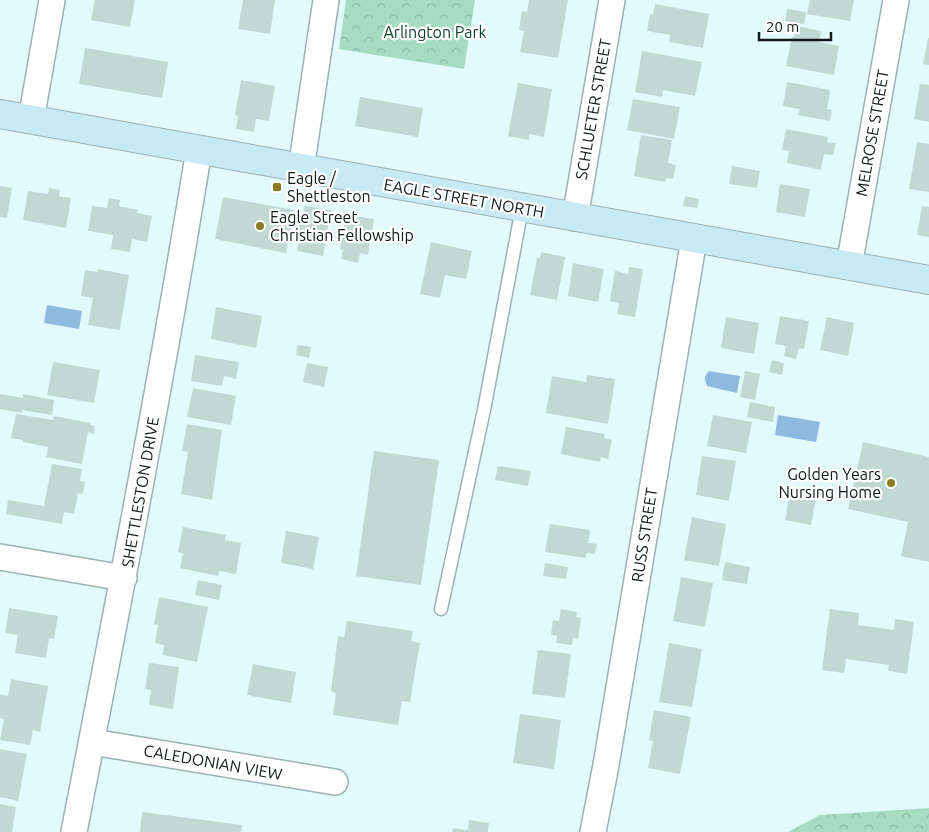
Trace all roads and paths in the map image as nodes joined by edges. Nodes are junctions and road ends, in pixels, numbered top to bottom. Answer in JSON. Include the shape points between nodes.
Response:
{"nodes":[{"id":1,"x":52,"y":0,"type":"edge"},
{"id":2,"x":326,"y":0,"type":"edge"},
{"id":3,"x":612,"y":0,"type":"edge"},
{"id":4,"x":896,"y":0,"type":"edge"},
{"id":5,"x":0,"y":114,"type":"edge"},
{"id":6,"x":31,"y":120,"type":"junction"},
{"id":7,"x":199,"y":150,"type":"junction"},
{"id":8,"x":301,"y":169,"type":"junction"},
{"id":9,"x":522,"y":208,"type":"junction"},
{"id":10,"x":575,"y":218,"type":"junction"},
{"id":11,"x":694,"y":239,"type":"junction"},
{"id":12,"x":849,"y":266,"type":"junction"},
{"id":13,"x":929,"y":280,"type":"edge"},
{"id":14,"x":0,"y":557,"type":"edge"},
{"id":15,"x":124,"y":578,"type":"junction"},
{"id":16,"x":441,"y":609,"type":"dead end"},
{"id":17,"x":92,"y":742,"type":"junction"},
{"id":18,"x":335,"y":782,"type":"dead end"},
{"id":19,"x":74,"y":832,"type":"edge"},
{"id":20,"x":593,"y":832,"type":"edge"}],
"edges":[{"from":1,"to":6,"type":"street"},
{"from":2,"to":8,"type":"street"},
{"from":3,"to":10,"type":"street","name":"SCHLUETER STREET"},
{"from":4,"to":12,"type":"street","name":"MELROSE STREET"},
{"from":5,"to":6,"type":"main road","name":"EAGLE STREET NORTH"},
{"from":6,"to":7,"type":"main road","name":"EAGLE STREET NORTH"},
{"from":7,"to":8,"type":"main road","name":"EAGLE STREET NORTH"},
{"from":7,"to":15,"type":"street","name":"SHETTLESTON DRIVE"},
{"from":8,"to":9,"type":"main road","name":"EAGLE STREET NORTH"},
{"from":9,"to":10,"type":"main road","name":"EAGLE STREET NORTH"},
{"from":9,"to":16,"type":"lane","via":[[484,410]]},
{"from":10,"to":11,"type":"main road","name":"EAGLE STREET NORTH"},
{"from":11,"to":12,"type":"main road","name":"EAGLE STREET NORTH"},
{"from":11,"to":20,"type":"street","name":"RUSS STREET"},
{"from":12,"to":13,"type":"main road","name":"EAGLE STREET NORTH"},
{"from":14,"to":15,"type":"street"},
{"from":15,"to":17,"type":"street","name":"SHETTLESTON DRIVE"},
{"from":17,"to":18,"type":"street","name":"CALEDONIAN VIEW"},
{"from":17,"to":19,"type":"street","name":"SHETTLESTON DRIVE"}]}
